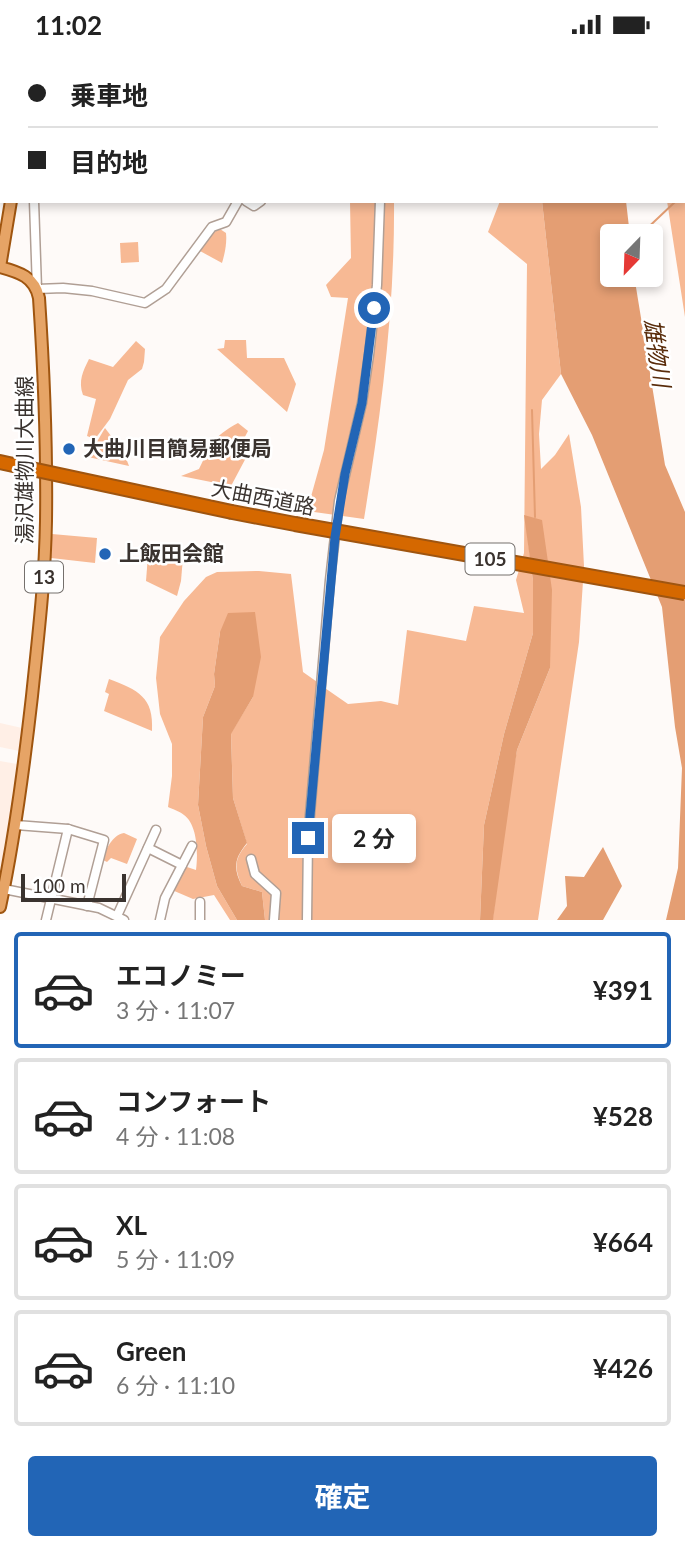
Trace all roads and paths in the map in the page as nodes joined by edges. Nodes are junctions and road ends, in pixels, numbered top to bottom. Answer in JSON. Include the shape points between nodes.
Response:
{"nodes":[{"id":1,"x":11,"y":203,"type":"edge"},
{"id":2,"x":34,"y":203,"type":"edge"},
{"id":3,"x":237,"y":203,"type":"edge"},
{"id":4,"x":380,"y":203,"type":"edge"},
{"id":5,"x":0,"y":267,"type":"edge"},
{"id":6,"x":37,"y":289,"type":"junction"},
{"id":7,"x":0,"y":463,"type":"edge"},
{"id":8,"x":685,"y":593,"type":"edge"},
{"id":9,"x":16,"y":825,"type":"junction"},
{"id":10,"x":68,"y":829,"type":"junction"},
{"id":11,"x":156,"y":830,"type":"dead end"},
{"id":12,"x":192,"y":846,"type":"dead end"},
{"id":13,"x":148,"y":848,"type":"junction"},
{"id":14,"x":251,"y":859,"type":"dead end"},
{"id":15,"x":182,"y":865,"type":"junction"},
{"id":16,"x":4,"y":889,"type":"junction"},
{"id":17,"x":51,"y":899,"type":"junction"},
{"id":18,"x":200,"y":902,"type":"dead end"},
{"id":19,"x":87,"y":906,"type":"junction"},
{"id":20,"x":0,"y":907,"type":"edge"},
{"id":21,"x":121,"y":918,"type":"edge"},
{"id":22,"x":46,"y":920,"type":"edge"},
{"id":23,"x":160,"y":920,"type":"edge"},
{"id":24,"x":200,"y":920,"type":"edge"},
{"id":25,"x":274,"y":920,"type":"edge"},
{"id":26,"x":307,"y":920,"type":"edge"}],
"edges":[{"from":1,"to":5,"type":"main road"},
{"from":2,"to":6,"type":"street"},
{"from":3,"to":6,"type":"street","via":[[226,222],[212,227],[172,281],[149,302],[73,289]]},
{"from":4,"to":26,"type":"street","via":[[369,355],[339,501],[330,580],[309,825]]},
{"from":5,"to":6,"type":"main road","via":[[28,277]]},
{"from":6,"to":9,"type":"main road","name":"湯沢雄物川大曲線","number":"13","via":[[44,362],[45,559]]},
{"from":7,"to":8,"type":"highway","name":"大曲西道路","number":"105","bridge":true,"via":[[295,524]]},
{"from":9,"to":10,"type":"street"},
{"from":9,"to":16,"type":"main road","name":"湯沢雄物川大曲線","number":"13"},
{"from":10,"to":17,"type":"street"},
{"from":10,"to":19,"type":"street","via":[[104,840]]},
{"from":11,"to":13,"type":"street"},
{"from":12,"to":15,"type":"street"},
{"from":13,"to":15,"type":"street"},
{"from":13,"to":21,"type":"street"},
{"from":14,"to":25,"type":"street","via":[[255,874],[276,893]]},
{"from":15,"to":23,"type":"street","via":[[165,898]]},
{"from":16,"to":17,"type":"street"},
{"from":16,"to":20,"type":"main road","name":"湯沢雄物川大曲線","number":"13"},
{"from":17,"to":19,"type":"street"},
{"from":17,"to":22,"type":"street"},
{"from":18,"to":24,"type":"street"},
{"from":19,"to":21,"type":"street"}]}
